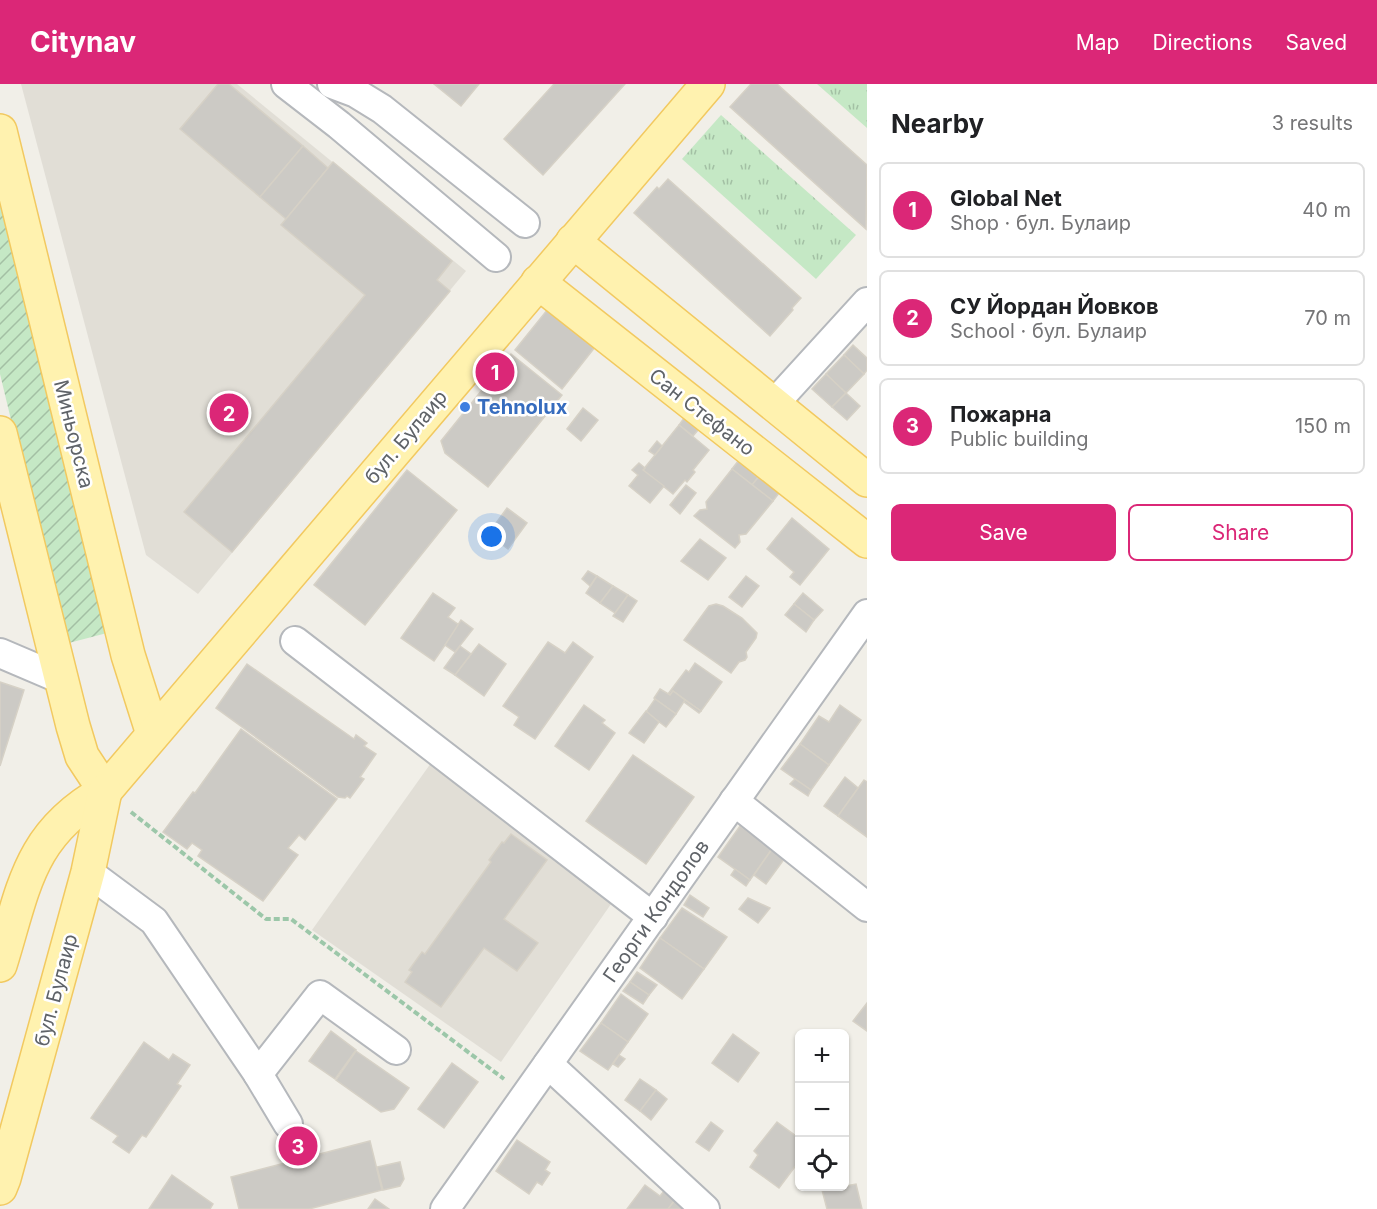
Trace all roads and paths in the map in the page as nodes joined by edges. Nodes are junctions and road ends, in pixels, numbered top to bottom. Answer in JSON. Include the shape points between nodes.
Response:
{"nodes":[{"id":1,"x":286,"y":84,"type":"edge"},
{"id":2,"x":332,"y":84,"type":"edge"},
{"id":3,"x":708,"y":84,"type":"edge"},
{"id":4,"x":0,"y":131,"type":"edge"},
{"id":5,"x":525,"y":223,"type":"dead end"},
{"id":6,"x":573,"y":241,"type":"junction"},
{"id":7,"x":496,"y":257,"type":"dead end"},
{"id":8,"x":538,"y":282,"type":"junction"},
{"id":9,"x":867,"y":302,"type":"edge"},
{"id":10,"x":773,"y":405,"type":"junction"},
{"id":11,"x":0,"y":433,"type":"edge"},
{"id":12,"x":867,"y":480,"type":"edge"},
{"id":13,"x":867,"y":541,"type":"edge"},
{"id":14,"x":867,"y":614,"type":"edge"},
{"id":15,"x":295,"y":641,"type":"dead end"},
{"id":16,"x":0,"y":653,"type":"edge"},
{"id":17,"x":61,"y":679,"type":"junction"},
{"id":18,"x":153,"y":734,"type":"junction"},
{"id":19,"x":105,"y":791,"type":"junction"},
{"id":20,"x":734,"y":801,"type":"junction"},
{"id":21,"x":88,"y":872,"type":"junction"},
{"id":22,"x":867,"y":907,"type":"edge"},
{"id":23,"x":653,"y":917,"type":"junction"},
{"id":24,"x":0,"y":964,"type":"edge"},
{"id":25,"x":396,"y":1050,"type":"dead end"},
{"id":26,"x":548,"y":1064,"type":"junction"},
{"id":27,"x":258,"y":1074,"type":"junction"},
{"id":28,"x":526,"y":1096,"type":"junction"},
{"id":29,"x":288,"y":1124,"type":"dead end"},
{"id":30,"x":0,"y":1188,"type":"edge"},
{"id":31,"x":446,"y":1209,"type":"edge"},
{"id":32,"x":705,"y":1209,"type":"edge"}],
"edges":[{"from":1,"to":7,"type":"street"},
{"from":2,"to":5,"type":"street","via":[[382,109]]},
{"from":3,"to":6,"type":"main road","name":"бул. Булаир"},
{"from":4,"to":18,"type":"main road","name":"Миньорска","via":[[128,654]]},
{"from":6,"to":8,"type":"main road","name":"бул. Булаир"},
{"from":6,"to":10,"type":"main road"},
{"from":8,"to":13,"type":"main road","name":"Сан Стефано"},
{"from":8,"to":18,"type":"main road","name":"бул. Булаир"},
{"from":9,"to":10,"type":"street"},
{"from":10,"to":12,"type":"main road"},
{"from":11,"to":17,"type":"main road"},
{"from":14,"to":20,"type":"street","name":"Георги Кондолов"},
{"from":15,"to":23,"type":"street"},
{"from":16,"to":17,"type":"street"},
{"from":17,"to":19,"type":"main road","via":[[82,756]]},
{"from":18,"to":19,"type":"main road","name":"бул. Булаир"},
{"from":19,"to":21,"type":"main road","name":"бул. Булаир"},
{"from":19,"to":24,"type":"main road","name":"бул. Булаир","via":[[70,814],[36,855]]},
{"from":19,"to":28,"type":"path","via":[[266,919],[291,920]]},
{"from":20,"to":22,"type":"street"},
{"from":20,"to":23,"type":"street","name":"Георги Кондолов"},
{"from":21,"to":27,"type":"street","via":[[154,921]]},
{"from":21,"to":30,"type":"main road","name":"бул. Булаир"},
{"from":23,"to":26,"type":"street","name":"Георги Кондолов"},
{"from":25,"to":27,"type":"street","via":[[320,995]]},
{"from":26,"to":28,"type":"street","name":"Георги Кондолов"},
{"from":26,"to":32,"type":"street"},
{"from":27,"to":29,"type":"street"},
{"from":28,"to":31,"type":"street","name":"Георги Кондолов"}]}
